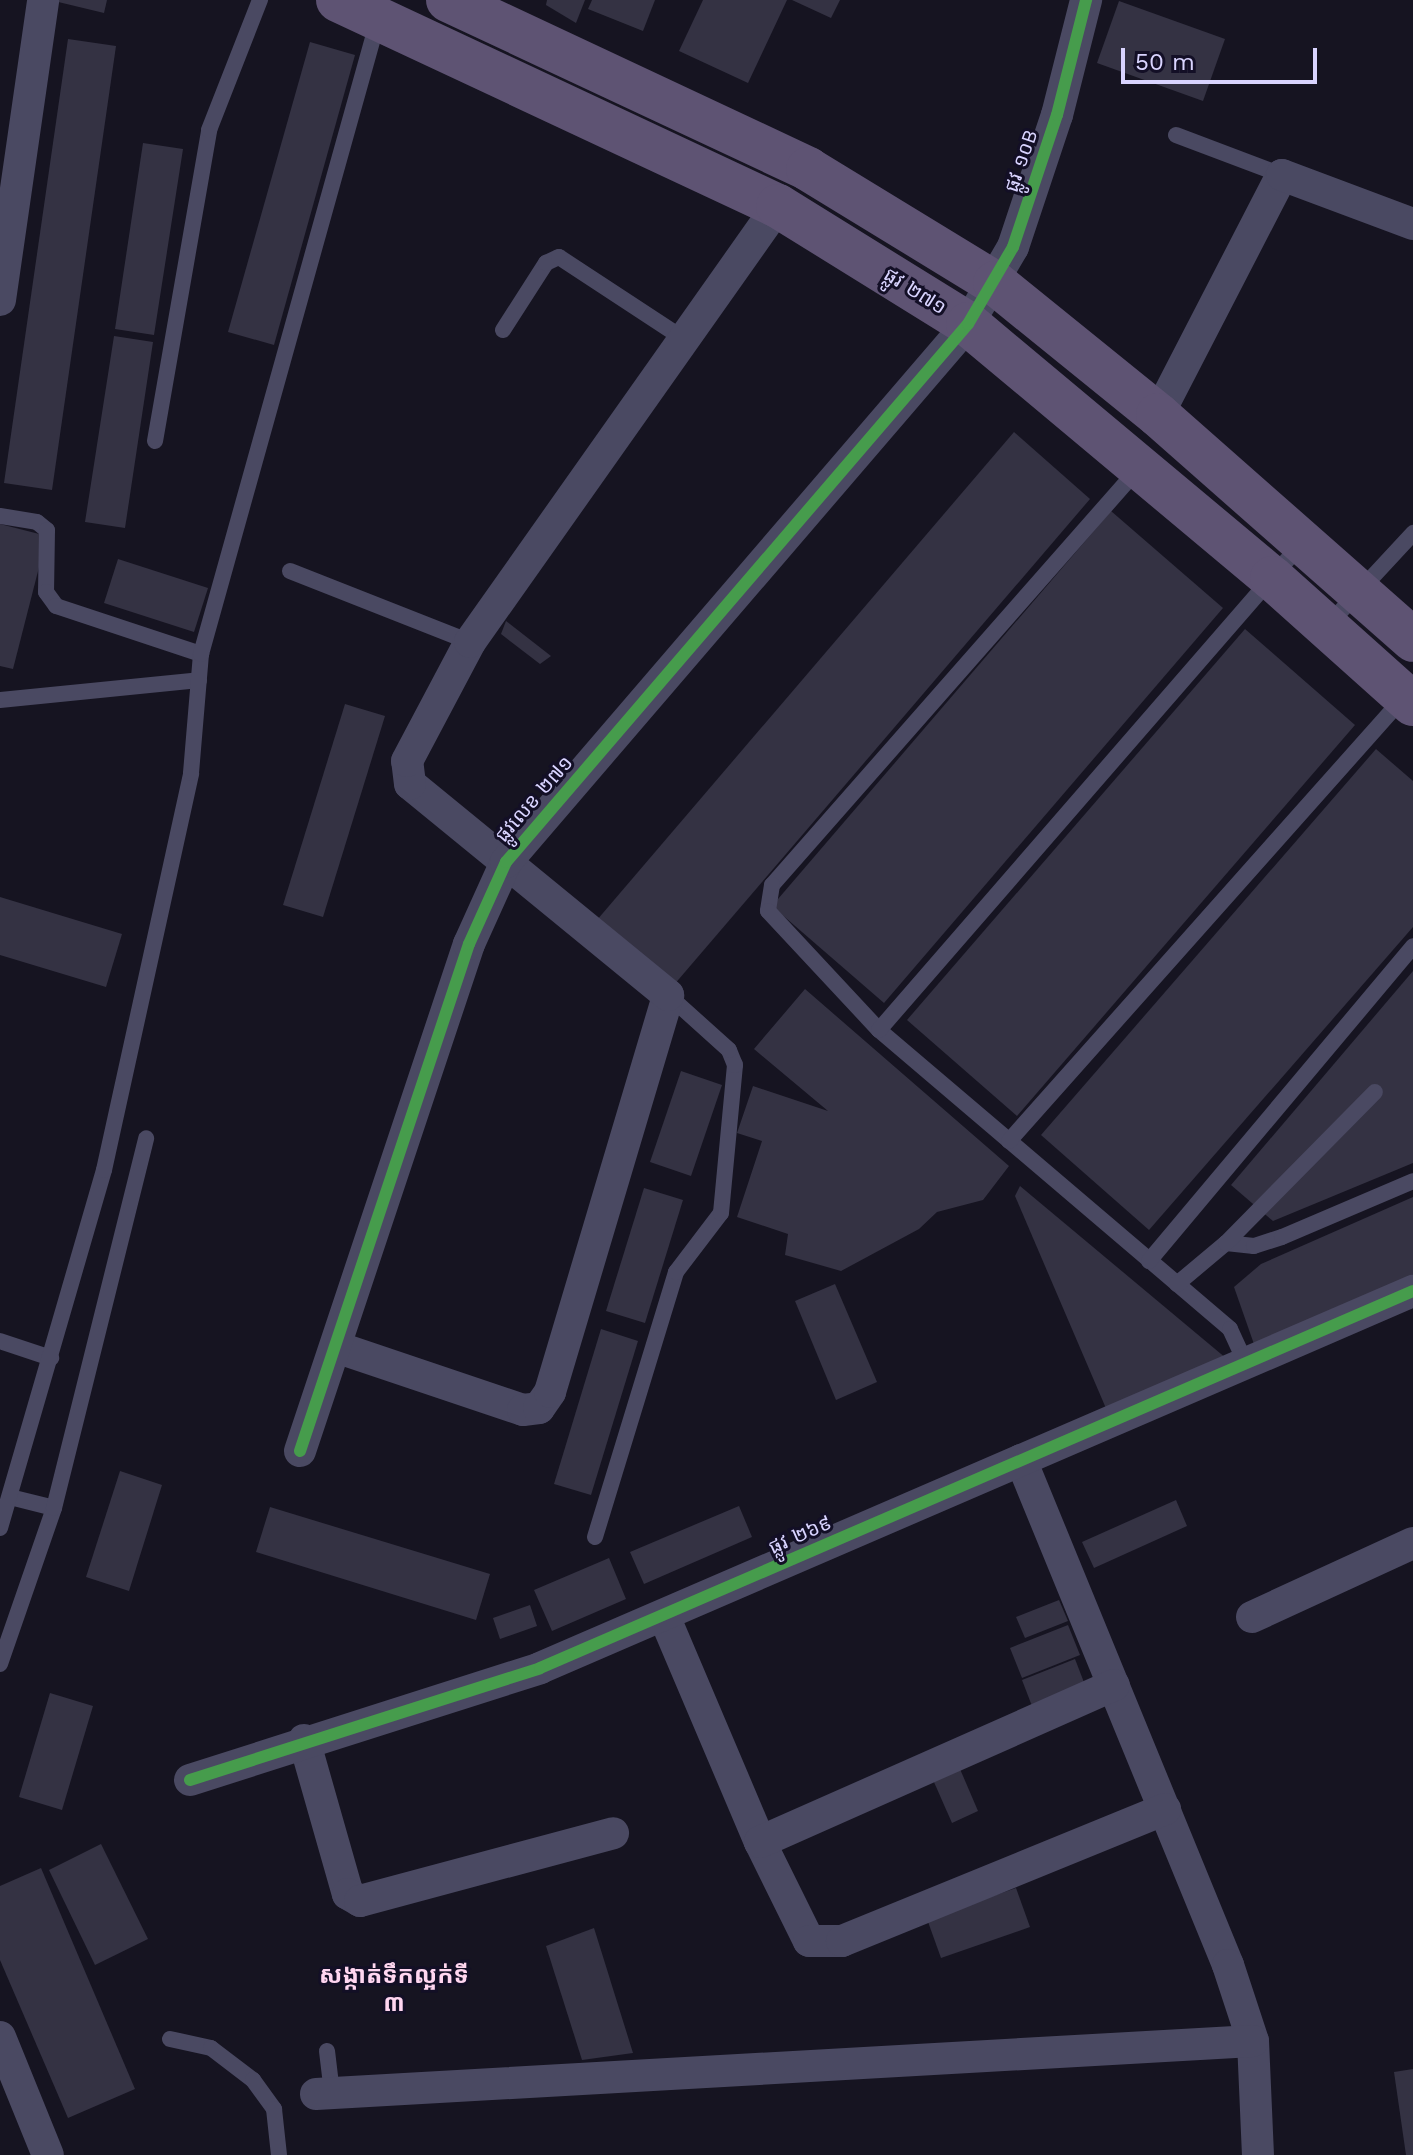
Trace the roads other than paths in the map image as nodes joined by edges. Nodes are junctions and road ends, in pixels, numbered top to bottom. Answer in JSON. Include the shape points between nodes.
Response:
{"nodes":[{"id":1,"x":43,"y":0,"type":"edge"},
{"id":2,"x":260,"y":0,"type":"edge"},
{"id":3,"x":338,"y":0,"type":"edge"},
{"id":4,"x":448,"y":0,"type":"edge"},
{"id":5,"x":1086,"y":0,"type":"edge"},
{"id":6,"x":382,"y":10,"type":"edge"},
{"id":7,"x":1176,"y":135,"type":"dead end"},
{"id":8,"x":10,"y":157,"type":"edge"},
{"id":9,"x":1282,"y":175,"type":"junction"},
{"id":10,"x":778,"y":206,"type":"junction"},
{"id":11,"x":1413,"y":224,"type":"edge"},
{"id":12,"x":995,"y":283,"type":"junction"},
{"id":13,"x":0,"y":300,"type":"edge"},
{"id":14,"x":968,"y":324,"type":"junction"},
{"id":15,"x":503,"y":330,"type":"dead end"},
{"id":16,"x":684,"y":339,"type":"junction"},
{"id":17,"x":1158,"y":415,"type":"junction"},
{"id":18,"x":155,"y":441,"type":"dead end"},
{"id":19,"x":1140,"y":468,"type":"junction"},
{"id":20,"x":0,"y":516,"type":"edge"},
{"id":21,"x":1413,"y":533,"type":"edge"},
{"id":22,"x":1302,"y":543,"type":"junction"},
{"id":23,"x":290,"y":571,"type":"dead end"},
{"id":24,"x":1272,"y":578,"type":"junction"},
{"id":25,"x":1357,"y":591,"type":"junction"},
{"id":26,"x":1327,"y":626,"type":"junction"},
{"id":27,"x":1413,"y":640,"type":"edge"},
{"id":28,"x":470,"y":642,"type":"junction"},
{"id":29,"x":201,"y":654,"type":"junction"},
{"id":30,"x":199,"y":680,"type":"junction"},
{"id":31,"x":0,"y":700,"type":"edge"},
{"id":32,"x":1409,"y":700,"type":"edge"},
{"id":33,"x":506,"y":862,"type":"junction"},
{"id":34,"x":1413,"y":946,"type":"edge"},
{"id":35,"x":668,"y":995,"type":"junction"},
{"id":36,"x":879,"y":1030,"type":"junction"},
{"id":37,"x":1375,"y":1092,"type":"dead end"},
{"id":38,"x":146,"y":1138,"type":"dead end"},
{"id":39,"x":1009,"y":1141,"type":"junction"},
{"id":40,"x":1413,"y":1181,"type":"edge"},
{"id":41,"x":1226,"y":1243,"type":"junction"},
{"id":42,"x":1149,"y":1261,"type":"junction"},
{"id":43,"x":1177,"y":1284,"type":"junction"},
{"id":44,"x":1413,"y":1291,"type":"edge"},
{"id":45,"x":0,"y":1341,"type":"edge"},
{"id":46,"x":336,"y":1347,"type":"junction"},
{"id":47,"x":51,"y":1358,"type":"junction"},
{"id":48,"x":1247,"y":1366,"type":"junction"},
{"id":49,"x":300,"y":1451,"type":"dead end"},
{"id":50,"x":1021,"y":1460,"type":"junction"},
{"id":51,"x":10,"y":1497,"type":"junction"},
{"id":52,"x":54,"y":1508,"type":"junction"},
{"id":53,"x":0,"y":1528,"type":"edge"},
{"id":54,"x":595,"y":1537,"type":"dead end"},
{"id":55,"x":1413,"y":1543,"type":"edge"},
{"id":56,"x":664,"y":1616,"type":"junction"},
{"id":57,"x":1252,"y":1617,"type":"dead end"},
{"id":58,"x":0,"y":1664,"type":"edge"},
{"id":59,"x":1114,"y":1685,"type":"junction"},
{"id":60,"x":304,"y":1740,"type":"junction"},
{"id":61,"x":190,"y":1780,"type":"dead end"},
{"id":62,"x":1165,"y":1809,"type":"junction"},
{"id":63,"x":613,"y":1833,"type":"dead end"},
{"id":64,"x":760,"y":1842,"type":"junction"},
{"id":65,"x":0,"y":2037,"type":"edge"},
{"id":66,"x":170,"y":2039,"type":"dead end"},
{"id":67,"x":1253,"y":2041,"type":"junction"},
{"id":68,"x":327,"y":2051,"type":"dead end"},
{"id":69,"x":324,"y":2093,"type":"joint"},
{"id":70,"x":48,"y":2155,"type":"edge"},
{"id":71,"x":279,"y":2155,"type":"edge"},
{"id":72,"x":1258,"y":2155,"type":"edge"}],
"edges":[{"from":1,"to":8,"type":"street"},
{"from":2,"to":18,"type":"lane","via":[[209,130]]},
{"from":3,"to":6,"type":"main road","name":"ផ្លូវ ២៧១"},
{"from":4,"to":12,"type":"main road","via":[[808,169]]},
{"from":5,"to":12,"type":"street","name":"ផ្លូវ ១០B","via":[[1057,115],[1013,247]]},
{"from":6,"to":10,"type":"main road","name":"ផ្លូវ ២៧១"},
{"from":6,"to":29,"type":"lane"},
{"from":7,"to":9,"type":"lane"},
{"from":8,"to":13,"type":"street"},
{"from":9,"to":11,"type":"street"},
{"from":9,"to":17,"type":"street"},
{"from":10,"to":14,"type":"main road","name":"ផ្លូវ ២៧១"},
{"from":10,"to":16,"type":"street"},
{"from":12,"to":14,"type":"street","name":"ផ្លូវ ១០B"},
{"from":12,"to":17,"type":"main road"},
{"from":14,"to":19,"type":"main road","name":"ផ្លូវ ២៧១"},
{"from":14,"to":33,"type":"street","name":"ផ្លូវលេខ ២៧១"},
{"from":15,"to":16,"type":"lane","via":[[546,263],[559,257]]},
{"from":16,"to":28,"type":"street"},
{"from":17,"to":22,"type":"main road"},
{"from":19,"to":24,"type":"main road","name":"ផ្លូវ ២៧១"},
{"from":19,"to":36,"type":"lane","via":[[772,885],[768,911]]},
{"from":20,"to":29,"type":"lane","via":[[37,522],[47,530],[46,592],[56,606]]},
{"from":21,"to":25,"type":"lane"},
{"from":22,"to":24,"type":"lane"},
{"from":22,"to":25,"type":"main road"},
{"from":23,"to":28,"type":"lane"},
{"from":24,"to":26,"type":"main road","name":"ផ្លូវ ២៧១"},
{"from":24,"to":36,"type":"lane"},
{"from":25,"to":26,"type":"lane"},
{"from":25,"to":27,"type":"main road"},
{"from":26,"to":32,"type":"main road","name":"ផ្លូវ ២៧១"},
{"from":28,"to":33,"type":"street","via":[[407,761],[406,776]]},
{"from":29,"to":30,"type":"lane"},
{"from":30,"to":31,"type":"lane"},
{"from":30,"to":47,"type":"lane","via":[[191,773],[168,888],[104,1170]]},
{"from":32,"to":39,"type":"lane"},
{"from":33,"to":35,"type":"street"},
{"from":33,"to":46,"type":"street","name":"ផ្លូវលេខ ២៧១","via":[[469,944]]},
{"from":34,"to":42,"type":"lane"},
{"from":35,"to":46,"type":"street","via":[[550,1392],[539,1408],[523,1410]]},
{"from":35,"to":54,"type":"lane","via":[[729,1050],[735,1065],[721,1213],[676,1272]]},
{"from":36,"to":39,"type":"lane"},
{"from":37,"to":41,"type":"lane"},
{"from":38,"to":52,"type":"lane"},
{"from":39,"to":42,"type":"lane"},
{"from":40,"to":41,"type":"lane","via":[[1282,1237],[1254,1246]]},
{"from":41,"to":43,"type":"lane"},
{"from":42,"to":43,"type":"lane"},
{"from":43,"to":48,"type":"lane","via":[[1230,1329]]},
{"from":44,"to":48,"type":"street","name":"ផ្លូវ ២៦៩"},
{"from":45,"to":47,"type":"lane"},
{"from":46,"to":49,"type":"street","name":"ផ្លូវលេខ ២៧១"},
{"from":47,"to":51,"type":"lane"},
{"from":48,"to":50,"type":"street","name":"ផ្លូវ ២៦៩"},
{"from":50,"to":56,"type":"street","name":"ផ្លូវ ២៦៩"},
{"from":50,"to":59,"type":"street"},
{"from":51,"to":52,"type":"lane"},
{"from":51,"to":53,"type":"lane"},
{"from":52,"to":58,"type":"lane"},
{"from":55,"to":57,"type":"street"},
{"from":56,"to":60,"type":"street","name":"ផ្លូវ ២៦៩","via":[[540,1668]]},
{"from":56,"to":64,"type":"street"},
{"from":59,"to":62,"type":"street"},
{"from":59,"to":64,"type":"street"},
{"from":60,"to":61,"type":"street","name":"ផ្លូវ ២៦៩"},
{"from":60,"to":63,"type":"street","via":[[348,1894],[360,1901]]},
{"from":62,"to":64,"type":"street","via":[[842,1941],[819,1943],[809,1941],[796,1922]]},
{"from":62,"to":67,"type":"street"},
{"from":65,"to":70,"type":"street"},
{"from":66,"to":71,"type":"lane","via":[[211,2048],[253,2080],[274,2109]]},
{"from":67,"to":69,"type":"street"},
{"from":67,"to":72,"type":"street"},
{"from":68,"to":69,"type":"lane"}]}
